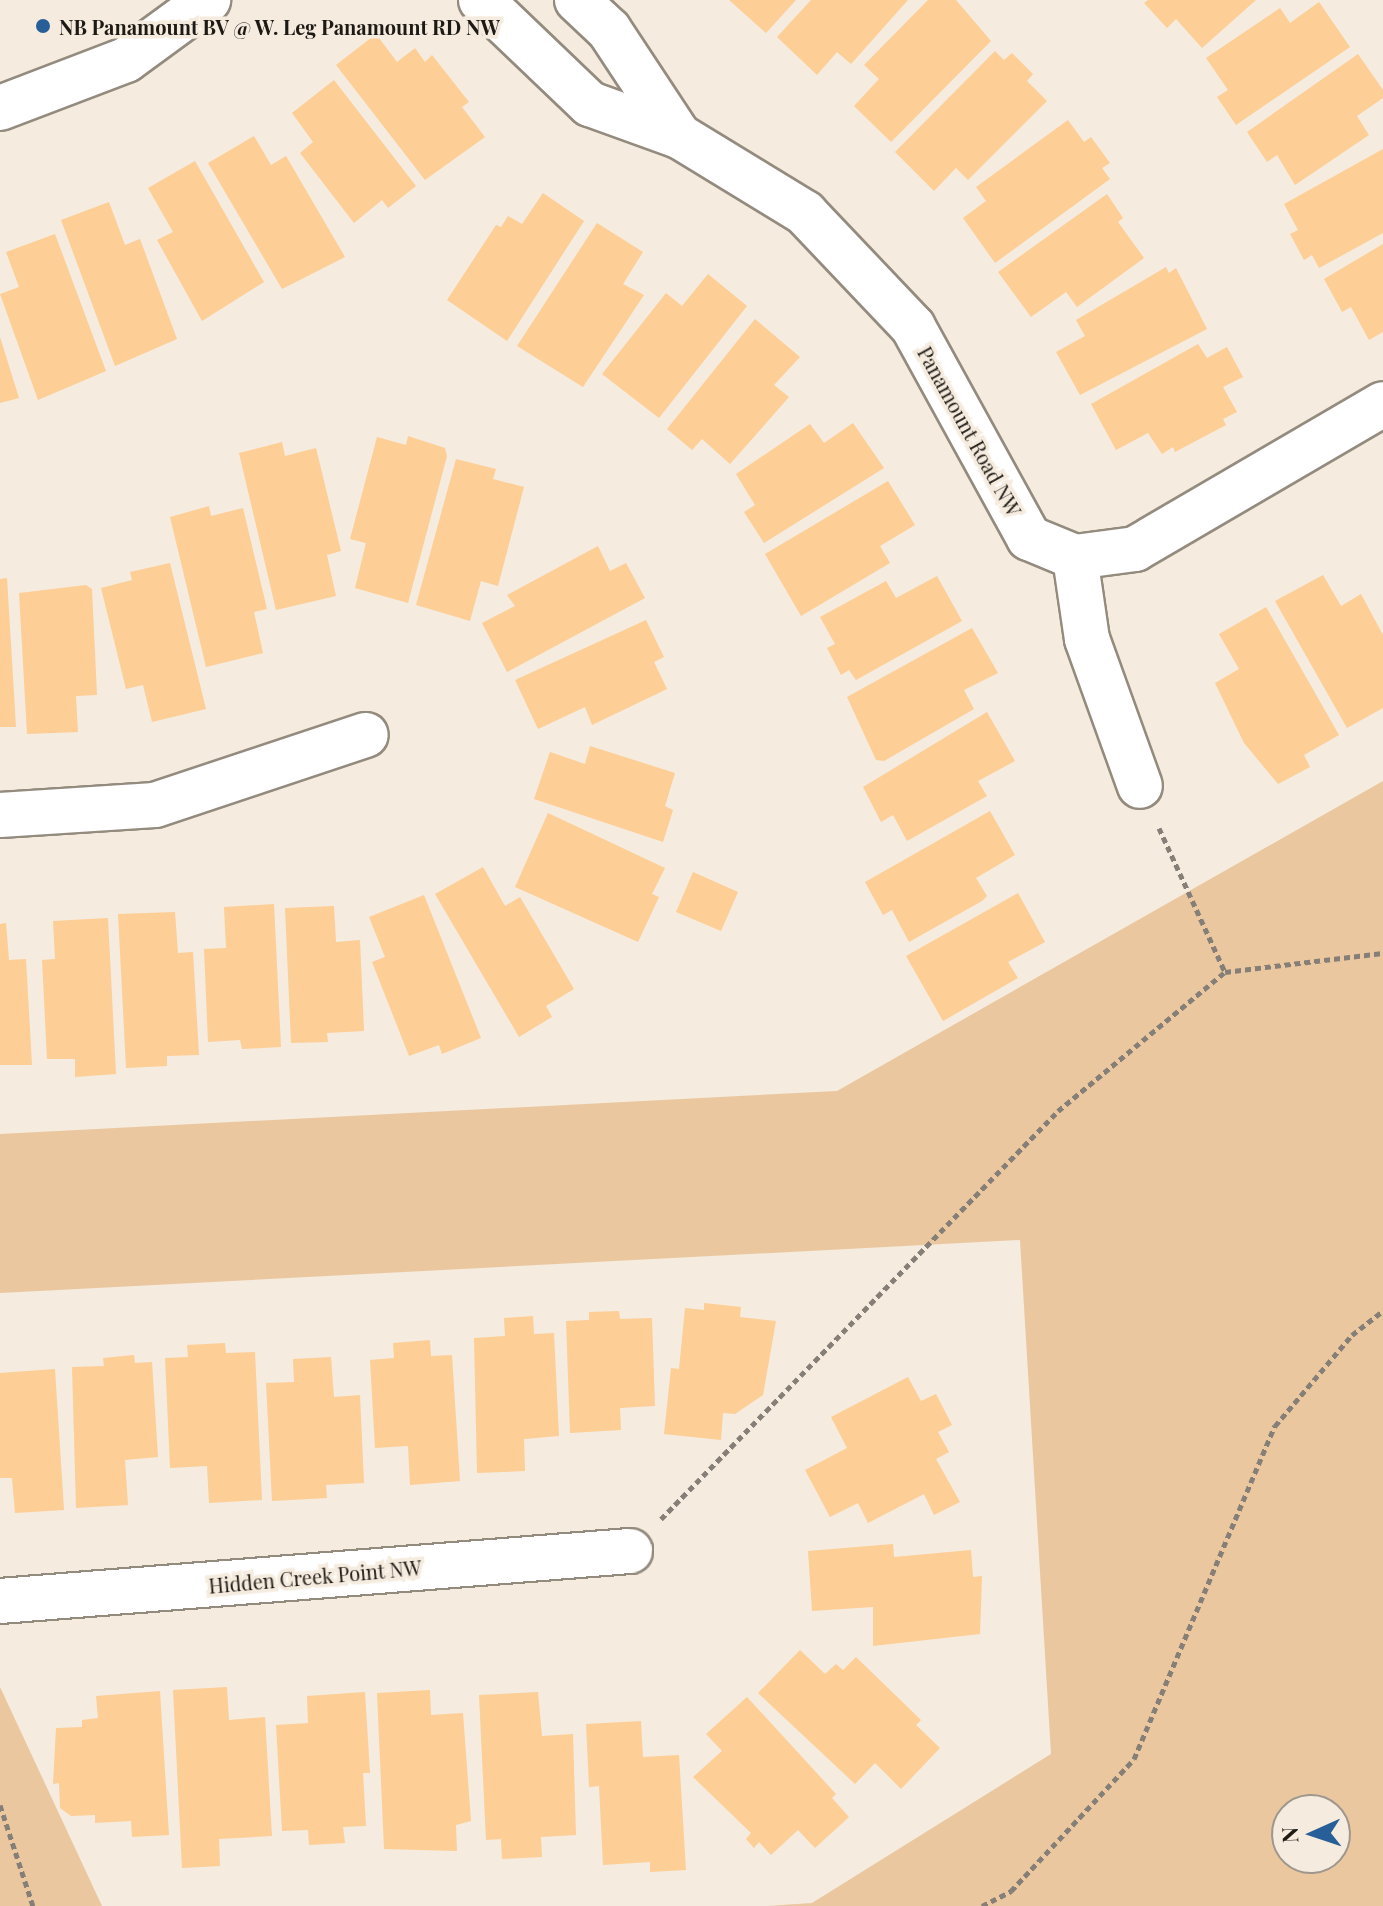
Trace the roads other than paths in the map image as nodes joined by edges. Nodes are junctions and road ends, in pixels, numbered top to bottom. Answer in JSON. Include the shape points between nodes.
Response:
{"nodes":[{"id":1,"x":208,"y":0,"type":"edge"},
{"id":2,"x":481,"y":0,"type":"edge"},
{"id":3,"x":577,"y":0,"type":"edge"},
{"id":4,"x":0,"y":108,"type":"edge"},
{"id":5,"x":679,"y":136,"type":"junction"},
{"id":6,"x":1383,"y":404,"type":"edge"},
{"id":7,"x":1075,"y":557,"type":"junction"},
{"id":8,"x":366,"y":735,"type":"dead end"},
{"id":9,"x":1140,"y":786,"type":"road end"},
{"id":10,"x":0,"y":815,"type":"edge"},
{"id":11,"x":630,"y":1551,"type":"road end"},
{"id":12,"x":0,"y":1601,"type":"edge"}],
"edges":[{"from":1,"to":4,"type":"street","via":[[126,60]]},
{"from":2,"to":5,"type":"street","name":"Panamount Road NW","via":[[590,104]]},
{"from":3,"to":5,"type":"street","name":"Panamount Road NW","via":[[609,30]]},
{"from":5,"to":7,"type":"street","name":"Panamount Road NW","via":[[805,213],[913,327],[1029,538]]},
{"from":6,"to":7,"type":"street","via":[[1135,549]]},
{"from":7,"to":9,"type":"street","via":[[1087,639]]},
{"from":8,"to":10,"type":"street","via":[[155,805]]},
{"from":11,"to":12,"type":"street","name":"Hidden Creek Point NW"}]}
